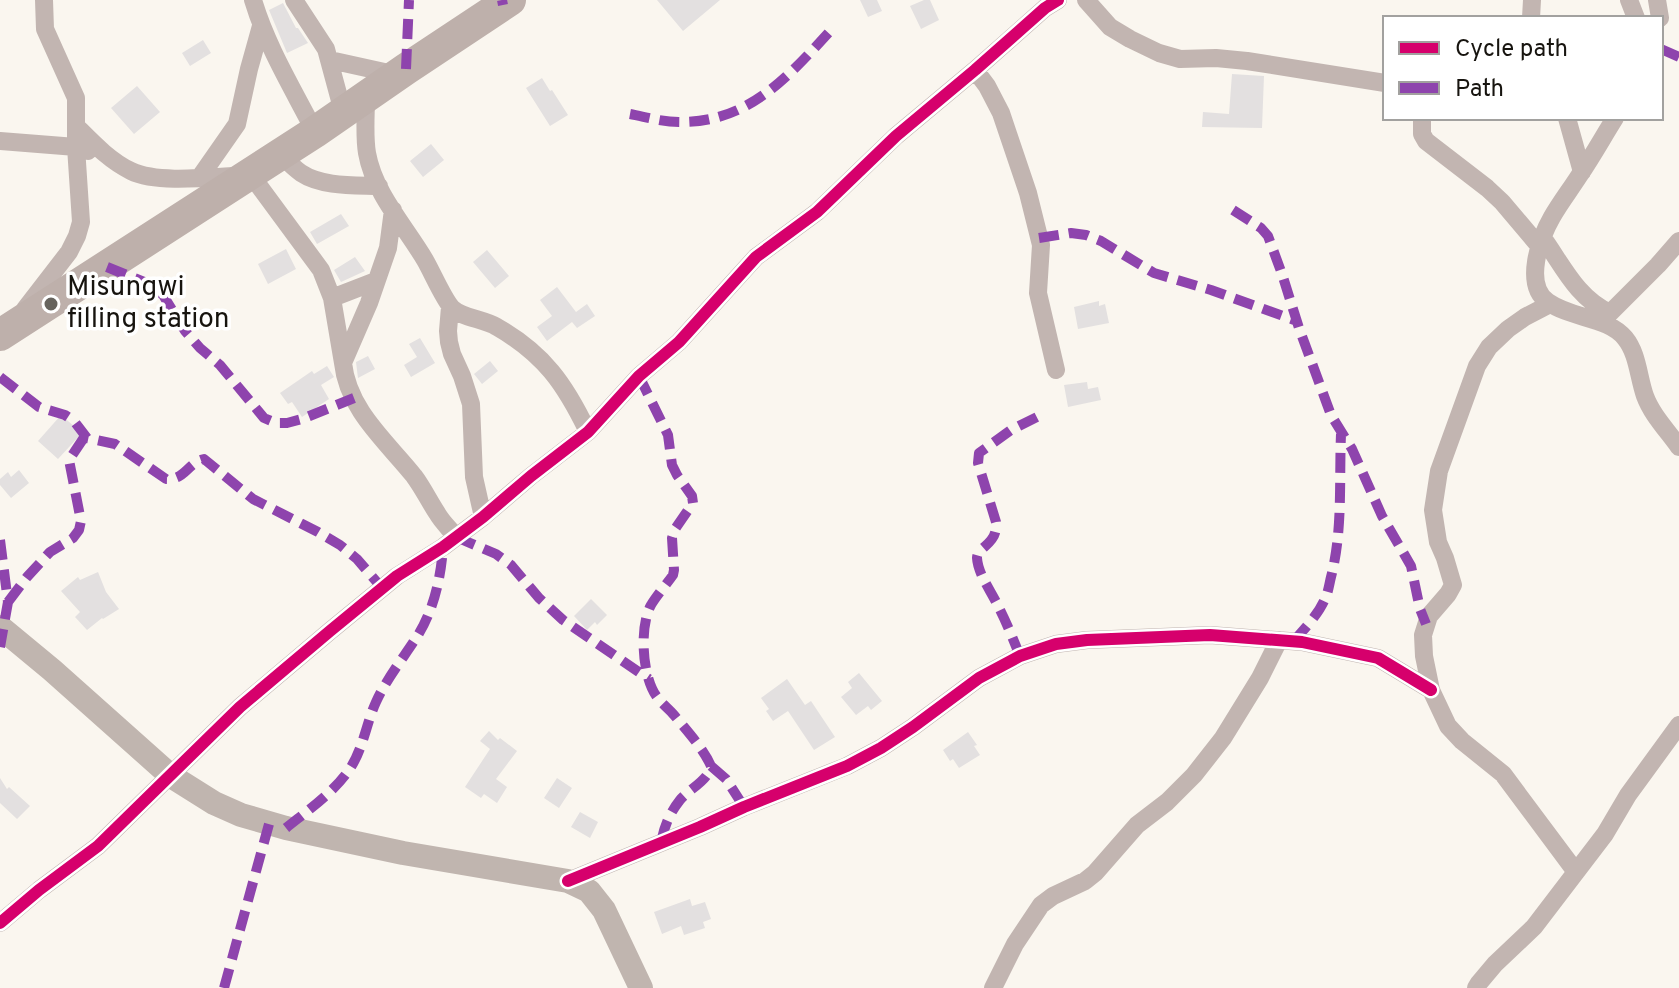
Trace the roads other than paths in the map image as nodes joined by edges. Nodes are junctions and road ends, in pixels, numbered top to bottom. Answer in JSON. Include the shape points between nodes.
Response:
{"nodes":[{"id":1,"x":44,"y":0,"type":"edge"},
{"id":2,"x":253,"y":0,"type":"edge"},
{"id":3,"x":294,"y":0,"type":"edge"},
{"id":4,"x":510,"y":0,"type":"edge"},
{"id":5,"x":1058,"y":0,"type":"edge"},
{"id":6,"x":1086,"y":0,"type":"edge"},
{"id":7,"x":261,"y":26,"type":"junction"},
{"id":8,"x":330,"y":60,"type":"junction"},
{"id":9,"x":975,"y":70,"type":"junction"},
{"id":10,"x":398,"y":75,"type":"junction"},
{"id":11,"x":1383,"y":83,"type":"edge"},
{"id":12,"x":355,"y":105,"type":"junction"},
{"id":13,"x":1422,"y":120,"type":"edge"},
{"id":14,"x":1568,"y":120,"type":"edge"},
{"id":15,"x":1614,"y":120,"type":"edge"},
{"id":16,"x":77,"y":127,"type":"junction"},
{"id":17,"x":315,"y":132,"type":"junction"},
{"id":18,"x":0,"y":141,"type":"edge"},
{"id":19,"x":76,"y":147,"type":"junction"},
{"id":20,"x":281,"y":155,"type":"junction"},
{"id":21,"x":107,"y":156,"type":"junction"},
{"id":22,"x":1582,"y":172,"type":"junction"},
{"id":23,"x":251,"y":175,"type":"junction"},
{"id":24,"x":200,"y":177,"type":"junction"},
{"id":25,"x":379,"y":186,"type":"junction"},
{"id":26,"x":393,"y":210,"type":"junction"},
{"id":27,"x":1679,"y":241,"type":"edge"},
{"id":28,"x":1541,"y":242,"type":"junction"},
{"id":29,"x":376,"y":281,"type":"junction"},
{"id":30,"x":332,"y":298,"type":"junction"},
{"id":31,"x":1550,"y":304,"type":"junction"},
{"id":32,"x":450,"y":307,"type":"junction"},
{"id":33,"x":1606,"y":317,"type":"junction"},
{"id":34,"x":5,"y":332,"type":"edge"},
{"id":35,"x":343,"y":363,"type":"junction"},
{"id":36,"x":1056,"y":370,"type":"dead end"},
{"id":37,"x":588,"y":432,"type":"junction"},
{"id":38,"x":1679,"y":447,"type":"edge"},
{"id":39,"x":483,"y":517,"type":"junction"},
{"id":40,"x":456,"y":537,"type":"junction"},
{"id":41,"x":0,"y":627,"type":"edge"},
{"id":42,"x":1279,"y":640,"type":"junction"},
{"id":43,"x":1431,"y":690,"type":"junction"},
{"id":44,"x":1679,"y":725,"type":"edge"},
{"id":45,"x":171,"y":776,"type":"junction"},
{"id":46,"x":1576,"y":872,"type":"junction"},
{"id":47,"x":568,"y":881,"type":"junction"},
{"id":48,"x":0,"y":923,"type":"edge"},
{"id":49,"x":629,"y":977,"type":"edge"},
{"id":50,"x":641,"y":988,"type":"edge"},
{"id":51,"x":993,"y":988,"type":"edge"},
{"id":52,"x":1476,"y":988,"type":"edge"}],
"edges":[{"from":1,"to":16,"type":"street","via":[[45,29],[76,98]]},
{"from":2,"to":7,"type":"street"},
{"from":3,"to":8,"type":"street"},
{"from":4,"to":10,"type":"highway"},
{"from":5,"to":9,"type":"street"},
{"from":6,"to":11,"type":"street","via":[[1110,27],[1180,59],[1247,61]]},
{"from":7,"to":17,"type":"street"},
{"from":7,"to":24,"type":"street","via":[[237,124]]},
{"from":8,"to":10,"type":"street"},
{"from":8,"to":12,"type":"street"},
{"from":9,"to":36,"type":"street","via":[[1001,113],[1028,193],[1041,245],[1038,293]]},
{"from":9,"to":37,"type":"street","via":[[817,212],[756,257]]},
{"from":10,"to":12,"type":"highway"},
{"from":12,"to":17,"type":"highway"},
{"from":12,"to":25,"type":"street"},
{"from":13,"to":28,"type":"street","via":[[1426,141],[1487,188]]},
{"from":14,"to":22,"type":"street"},
{"from":15,"to":22,"type":"street"},
{"from":16,"to":19,"type":"street"},
{"from":16,"to":21,"type":"street"},
{"from":17,"to":20,"type":"highway"},
{"from":18,"to":19,"type":"street"},
{"from":19,"to":21,"type":"street"},
{"from":19,"to":34,"type":"street","via":[[81,222],[77,236]]},
{"from":20,"to":23,"type":"highway"},
{"from":20,"to":25,"type":"street","via":[[315,179]]},
{"from":21,"to":24,"type":"street","via":[[133,172]]},
{"from":22,"to":28,"type":"street"},
{"from":23,"to":24,"type":"street"},
{"from":23,"to":30,"type":"street","via":[[321,270]]},
{"from":23,"to":34,"type":"highway"},
{"from":25,"to":26,"type":"street"},
{"from":26,"to":29,"type":"street"},
{"from":26,"to":32,"type":"street"},
{"from":27,"to":33,"type":"street"},
{"from":28,"to":31,"type":"street","via":[[1537,286]]},
{"from":28,"to":33,"type":"street"},
{"from":29,"to":30,"type":"street"},
{"from":29,"to":35,"type":"street"},
{"from":30,"to":35,"type":"street"},
{"from":31,"to":33,"type":"street","via":[[1571,314]]},
{"from":31,"to":43,"type":"street","via":[[1489,347],[1477,366],[1439,471],[1433,510],[1453,585],[1429,616],[1423,635]]},
{"from":32,"to":37,"type":"street","via":[[497,326],[538,356],[569,394]]},
{"from":32,"to":39,"type":"street","via":[[449,342],[471,404],[474,477]]},
{"from":33,"to":38,"type":"street","via":[[1635,353],[1646,398]]},
{"from":35,"to":40,"type":"street","via":[[348,386],[375,433],[424,489]]},
{"from":37,"to":39,"type":"street"},
{"from":39,"to":40,"type":"street"},
{"from":40,"to":45,"type":"street","via":[[397,576],[330,631],[240,707]]},
{"from":41,"to":45,"type":"street"},
{"from":42,"to":43,"type":"street","via":[[1378,658]]},
{"from":42,"to":47,"type":"street","via":[[1210,635],[1072,641],[1039,649],[979,678],[913,727],[847,766]]},
{"from":42,"to":51,"type":"street","via":[[1223,738],[1194,775],[1137,825],[1095,873],[1041,905]]},
{"from":43,"to":46,"type":"street","via":[[1448,726],[1503,774]]},
{"from":44,"to":46,"type":"street"},
{"from":45,"to":47,"type":"street","via":[[214,803],[269,824]]},
{"from":45,"to":48,"type":"street","via":[[98,846]]},
{"from":46,"to":52,"type":"street","via":[[1534,927]]},
{"from":47,"to":49,"type":"street","via":[[589,891],[604,910]]},
{"from":49,"to":50,"type":"street"}]}
